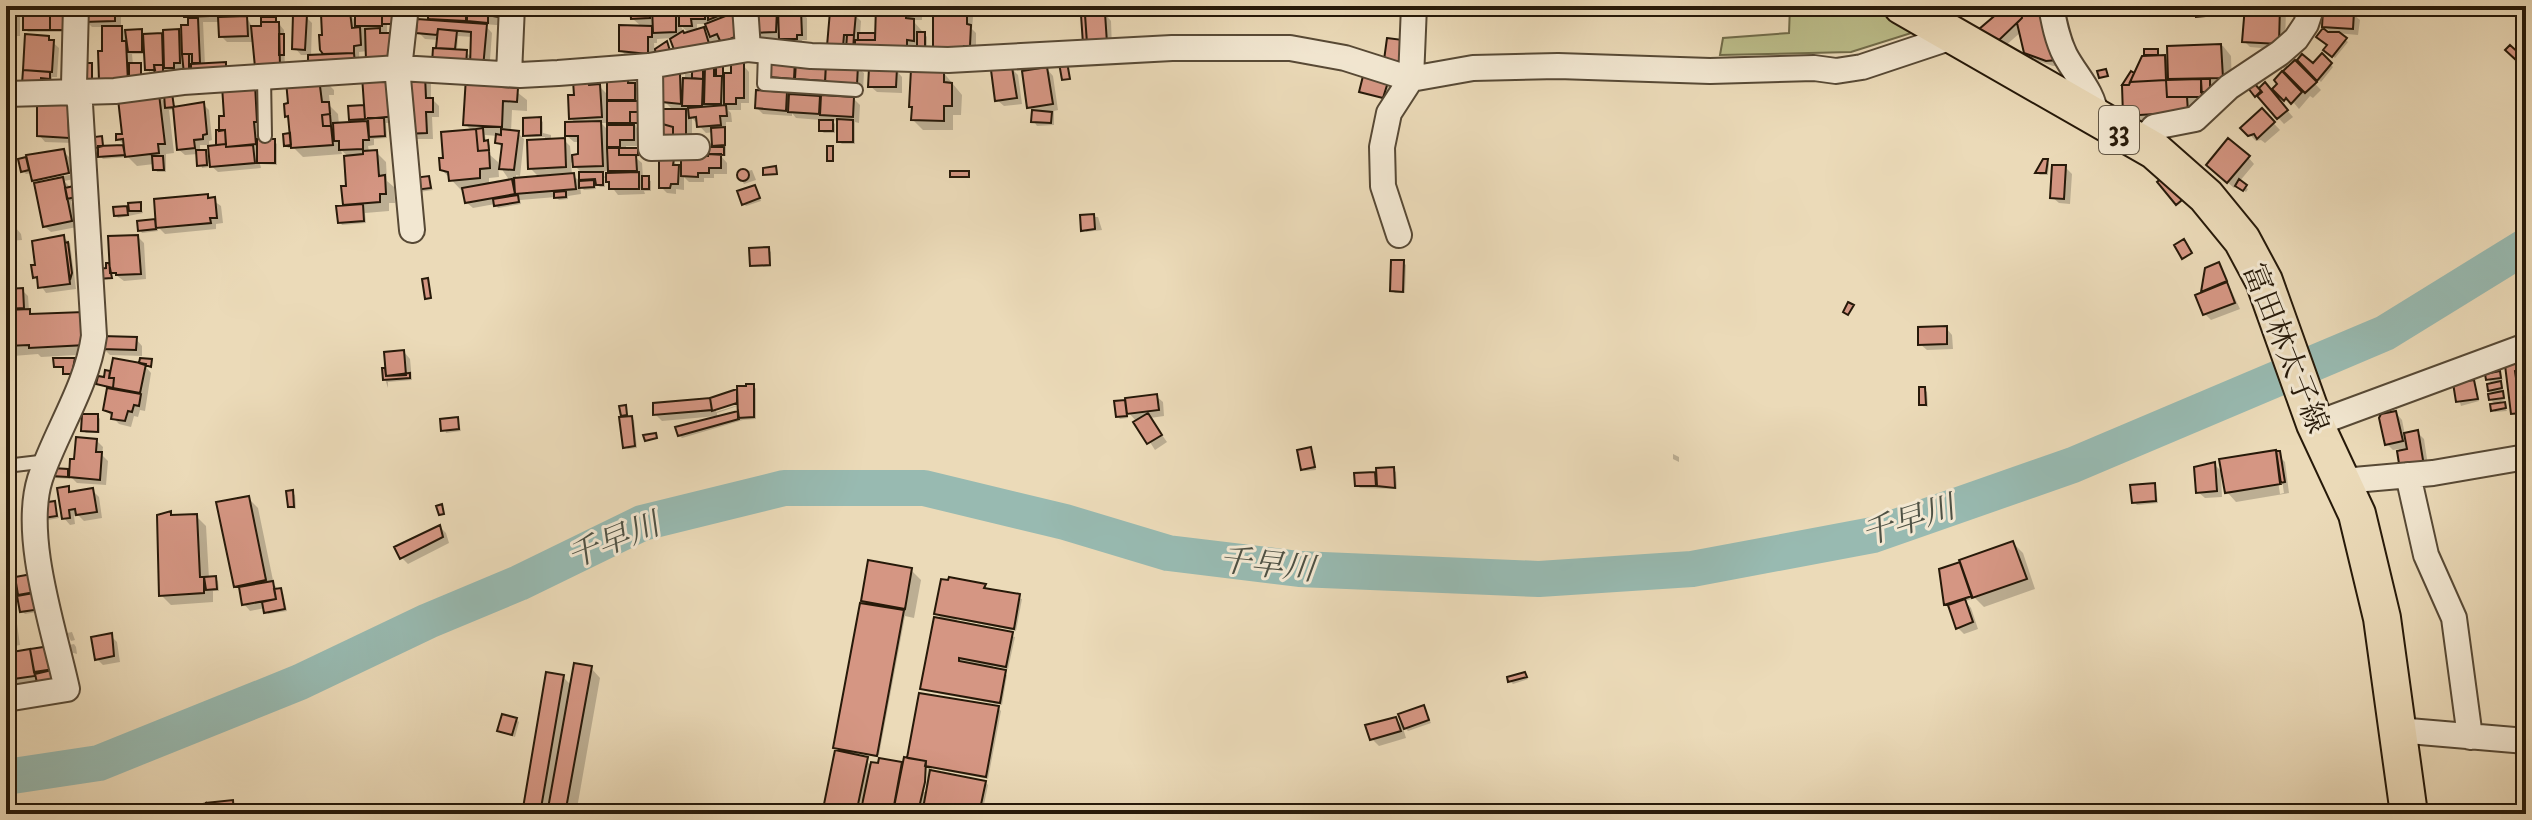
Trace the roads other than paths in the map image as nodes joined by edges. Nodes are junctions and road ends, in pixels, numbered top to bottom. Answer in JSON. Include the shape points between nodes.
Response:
{"nodes":[{"id":1,"x":76,"y":6,"type":"edge"},
{"id":2,"x":406,"y":6,"type":"edge"},
{"id":3,"x":512,"y":6,"type":"edge"},
{"id":4,"x":745,"y":6,"type":"edge"},
{"id":5,"x":1414,"y":6,"type":"edge"},
{"id":6,"x":1902,"y":6,"type":"edge"},
{"id":7,"x":2051,"y":6,"type":"edge"},
{"id":8,"x":2312,"y":6,"type":"edge"},
{"id":9,"x":1955,"y":36,"type":"junction"},
{"id":10,"x":757,"y":50,"type":"junction"},
{"id":11,"x":650,"y":66,"type":"junction"},
{"id":12,"x":399,"y":68,"type":"junction"},
{"id":13,"x":509,"y":74,"type":"junction"},
{"id":14,"x":264,"y":77,"type":"junction"},
{"id":15,"x":1411,"y":79,"type":"junction"},
{"id":16,"x":856,"y":90,"type":"dead end"},
{"id":17,"x":77,"y":93,"type":"junction"},
{"id":18,"x":6,"y":94,"type":"edge"},
{"id":19,"x":2096,"y":116,"type":"junction"},
{"id":20,"x":265,"y":136,"type":"dead end"},
{"id":21,"x":2141,"y":142,"type":"junction"},
{"id":22,"x":697,"y":147,"type":"dead end"},
{"id":23,"x":412,"y":230,"type":"dead end"},
{"id":24,"x":1399,"y":235,"type":"dead end"},
{"id":25,"x":2526,"y":346,"type":"edge"},
{"id":26,"x":2314,"y":420,"type":"junction"},
{"id":27,"x":2526,"y":457,"type":"edge"},
{"id":28,"x":48,"y":461,"type":"junction"},
{"id":29,"x":6,"y":466,"type":"edge"},
{"id":30,"x":2408,"y":475,"type":"junction"},
{"id":31,"x":2343,"y":481,"type":"junction"},
{"id":32,"x":6,"y":699,"type":"edge"},
{"id":33,"x":2397,"y":730,"type":"junction"},
{"id":34,"x":2470,"y":737,"type":"junction"},
{"id":35,"x":2526,"y":741,"type":"edge"},
{"id":36,"x":2409,"y":814,"type":"edge"}],
"edges":[{"from":1,"to":17,"type":"street"},
{"from":2,"to":12,"type":"street"},
{"from":3,"to":13,"type":"street"},
{"from":4,"to":10,"type":"street"},
{"from":5,"to":15,"type":"street"},
{"from":6,"to":9,"type":"main road","name":"富田林太子線","number":"33"},
{"from":7,"to":19,"type":"street","via":[[2065,55],[2090,94]]},
{"from":8,"to":21,"type":"street","via":[[2296,39],[2280,53],[2229,87],[2195,119],[2154,127]]},
{"from":9,"to":15,"type":"street","via":[[1849,70],[1558,66],[1464,69]]},
{"from":9,"to":19,"type":"main road","name":"富田林太子線","number":"33"},
{"from":10,"to":11,"type":"street"},
{"from":10,"to":15,"type":"street","via":[[948,60],[1172,48],[1290,48]]},
{"from":10,"to":16,"type":"lane","via":[[764,84]]},
{"from":11,"to":13,"type":"street"},
{"from":11,"to":22,"type":"street","via":[[651,158]]},
{"from":12,"to":13,"type":"street"},
{"from":12,"to":14,"type":"street"},
{"from":12,"to":23,"type":"street"},
{"from":14,"to":17,"type":"street"},
{"from":14,"to":20,"type":"lane"},
{"from":15,"to":24,"type":"street","via":[[1389,113],[1382,147],[1383,186]]},
{"from":17,"to":18,"type":"street"},
{"from":17,"to":28,"type":"street","via":[[94,336],[91,358]]},
{"from":19,"to":21,"type":"main road","name":"富田林太子線","number":"33"},
{"from":21,"to":26,"type":"main road","name":"富田林太子線","number":"33","via":[[2191,180],[2231,224],[2264,281]]},
{"from":25,"to":26,"type":"street"},
{"from":26,"to":31,"type":"main road","name":"富田林太子線","number":"33"},
{"from":27,"to":30,"type":"street"},
{"from":28,"to":29,"type":"lane"},
{"from":28,"to":32,"type":"street","via":[[34,506],[33,539],[67,689]]},
{"from":30,"to":31,"type":"street"},
{"from":30,"to":34,"type":"street","via":[[2426,555],[2456,626]]},
{"from":31,"to":33,"type":"main road","name":"富田林太子線","number":"33","via":[[2372,571]]},
{"from":33,"to":34,"type":"street"},
{"from":33,"to":36,"type":"main road","name":"富田林太子線","number":"33"},
{"from":34,"to":35,"type":"street"}]}
